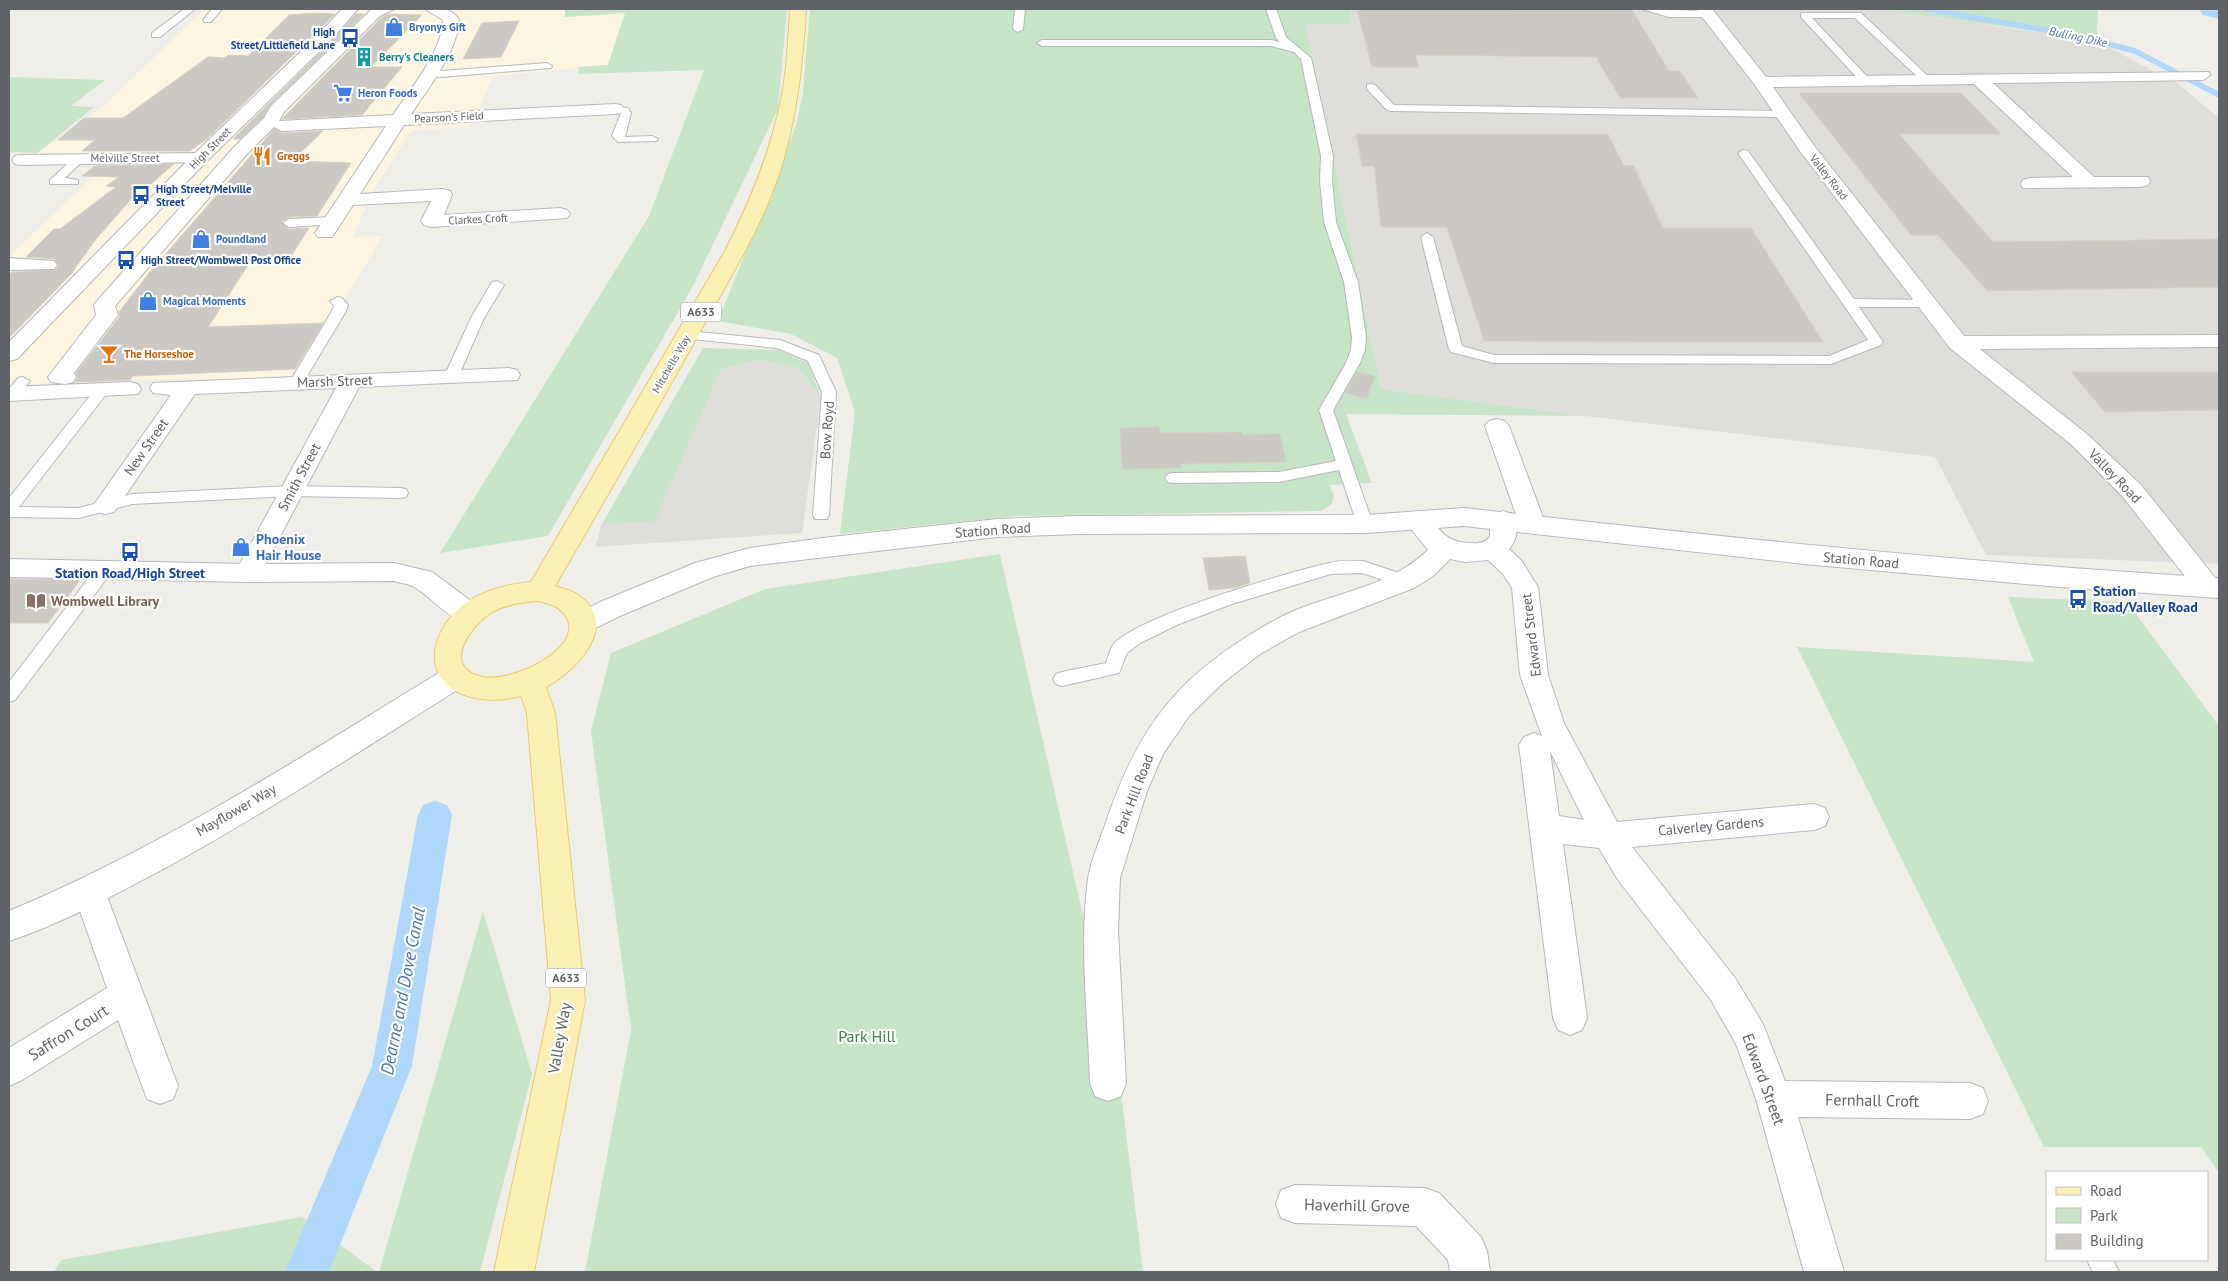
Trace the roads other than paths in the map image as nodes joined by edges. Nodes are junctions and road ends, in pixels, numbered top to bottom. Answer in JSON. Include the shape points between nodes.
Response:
{"nodes":[{"id":1,"x":190,"y":9,"type":"edge"},
{"id":2,"x":217,"y":9,"type":"edge"},
{"id":3,"x":350,"y":9,"type":"edge"},
{"id":4,"x":386,"y":9,"type":"edge"},
{"id":5,"x":433,"y":9,"type":"edge"},
{"id":6,"x":798,"y":9,"type":"edge"},
{"id":7,"x":1020,"y":9,"type":"edge"},
{"id":8,"x":1271,"y":9,"type":"edge"},
{"id":9,"x":1647,"y":9,"type":"edge"},
{"id":10,"x":1706,"y":11,"type":"edge"},
{"id":11,"x":208,"y":20,"type":"dead end"},
{"id":12,"x":1018,"y":29,"type":"dead end"},
{"id":13,"x":156,"y":35,"type":"dead end"},
{"id":14,"x":1042,"y":43,"type":"dead end"},
{"id":15,"x":1292,"y":47,"type":"junction"},
{"id":16,"x":547,"y":66,"type":"dead end"},
{"id":17,"x":428,"y":75,"type":"junction"},
{"id":18,"x":2201,"y":75,"type":"dead end"},
{"id":19,"x":1927,"y":80,"type":"junction"},
{"id":20,"x":1980,"y":80,"type":"junction"},
{"id":21,"x":1866,"y":81,"type":"junction"},
{"id":22,"x":1760,"y":82,"type":"junction"},
{"id":23,"x":1371,"y":87,"type":"dead end"},
{"id":24,"x":615,"y":109,"type":"joint"},
{"id":25,"x":1783,"y":114,"type":"junction"},
{"id":26,"x":400,"y":120,"type":"junction"},
{"id":27,"x":282,"y":126,"type":"dead end"},
{"id":28,"x":652,"y":138,"type":"dead end"},
{"id":29,"x":1744,"y":153,"type":"dead end"},
{"id":30,"x":80,"y":158,"type":"junction"},
{"id":31,"x":200,"y":158,"type":"junction"},
{"id":32,"x":28,"y":165,"type":"dead end"},
{"id":33,"x":2141,"y":181,"type":"dead end"},
{"id":34,"x":74,"y":182,"type":"dead end"},
{"id":35,"x":2089,"y":182,"type":"junction"},
{"id":36,"x":2030,"y":184,"type":"dead end"},
{"id":37,"x":347,"y":200,"type":"junction"},
{"id":38,"x":560,"y":214,"type":"dead end"},
{"id":39,"x":289,"y":222,"type":"dead end"},
{"id":40,"x":329,"y":227,"type":"joint"},
{"id":41,"x":1427,"y":237,"type":"dead end"},
{"id":42,"x":9,"y":264,"type":"edge"},
{"id":43,"x":47,"y":265,"type":"dead end"},
{"id":44,"x":497,"y":285,"type":"dead end"},
{"id":45,"x":337,"y":301,"type":"dead end"},
{"id":46,"x":1850,"y":303,"type":"junction"},
{"id":47,"x":1928,"y":304,"type":"junction"},
{"id":48,"x":688,"y":334,"type":"junction"},
{"id":49,"x":2219,"y":340,"type":"edge"},
{"id":50,"x":1958,"y":343,"type":"junction"},
{"id":51,"x":9,"y":354,"type":"edge"},
{"id":52,"x":509,"y":375,"type":"dead end"},
{"id":53,"x":65,"y":377,"type":"dead end"},
{"id":54,"x":451,"y":377,"type":"junction"},
{"id":55,"x":351,"y":381,"type":"junction"},
{"id":56,"x":296,"y":383,"type":"junction"},
{"id":57,"x":188,"y":387,"type":"junction"},
{"id":58,"x":161,"y":388,"type":"dead end"},
{"id":59,"x":130,"y":389,"type":"dead end"},
{"id":60,"x":14,"y":390,"type":"edge"},
{"id":61,"x":102,"y":390,"type":"junction"},
{"id":62,"x":1497,"y":426,"type":"dead end"},
{"id":63,"x":1345,"y":464,"type":"junction"},
{"id":64,"x":1173,"y":478,"type":"dead end"},
{"id":65,"x":291,"y":492,"type":"junction"},
{"id":66,"x":400,"y":493,"type":"dead end"},
{"id":67,"x":104,"y":506,"type":"junction"},
{"id":68,"x":9,"y":511,"type":"edge"},
{"id":69,"x":821,"y":515,"type":"dead end"},
{"id":70,"x":1417,"y":520,"type":"junction"},
{"id":71,"x":1532,"y":523,"type":"junction"},
{"id":72,"x":1365,"y":524,"type":"junction"},
{"id":73,"x":1498,"y":535,"type":"junction"},
{"id":74,"x":1445,"y":548,"type":"junction"},
{"id":75,"x":9,"y":568,"type":"edge"},
{"id":76,"x":104,"y":570,"type":"junction"},
{"id":77,"x":248,"y":573,"type":"junction"},
{"id":78,"x":1405,"y":581,"type":"junction"},
{"id":79,"x":2214,"y":587,"type":"edge"},
{"id":80,"x":539,"y":591,"type":"junction"},
{"id":81,"x":470,"y":614,"type":"junction"},
{"id":82,"x":583,"y":624,"type":"junction"},
{"id":83,"x":455,"y":677,"type":"junction"},
{"id":84,"x":1062,"y":679,"type":"dead end"},
{"id":85,"x":530,"y":682,"type":"junction"},
{"id":86,"x":9,"y":695,"type":"edge"},
{"id":87,"x":1534,"y":745,"type":"dead end"},
{"id":88,"x":1814,"y":817,"type":"dead end"},
{"id":89,"x":1546,"y":828,"type":"junction"},
{"id":90,"x":1608,"y":836,"type":"junction"},
{"id":91,"x":89,"y":891,"type":"junction"},
{"id":92,"x":9,"y":926,"type":"edge"},
{"id":93,"x":127,"y":995,"type":"junction"},
{"id":94,"x":1570,"y":1018,"type":"dead end"},
{"id":95,"x":9,"y":1068,"type":"edge"},
{"id":96,"x":1108,"y":1083,"type":"dead end"},
{"id":97,"x":160,"y":1086,"type":"dead end"},
{"id":98,"x":1774,"y":1098,"type":"junction"},
{"id":99,"x":1970,"y":1101,"type":"dead end"},
{"id":100,"x":1295,"y":1204,"type":"dead end"},
{"id":101,"x":514,"y":1272,"type":"edge"},
{"id":102,"x":1470,"y":1272,"type":"edge"},
{"id":103,"x":1824,"y":1272,"type":"edge"}],
"edges":[{"from":1,"to":13,"type":"lane"},
{"from":2,"to":11,"type":"lane"},
{"from":3,"to":31,"type":"street","name":"High Street","via":[[323,40]]},
{"from":4,"to":53,"type":"street","name":"High Street","via":[[374,13],[290,97],[104,305],[106,315],[59,378]]},
{"from":5,"to":17,"type":"street","via":[[446,14],[453,25]]},
{"from":6,"to":48,"type":"main road","name":"Mitchells Way","number":"A633","via":[[793,80],[775,159],[758,205]]},
{"from":7,"to":12,"type":"lane"},
{"from":8,"to":15,"type":"lane","via":[[1281,38]]},
{"from":9,"to":10,"type":"lane","via":[[1669,14]]},
{"from":10,"to":22,"type":"street","name":"Valley Road"},
{"from":14,"to":15,"type":"lane","via":[[1253,43]]},
{"from":15,"to":63,"type":"lane","via":[[1307,62],[1327,156],[1330,222],[1351,282],[1359,337],[1353,363],[1326,410]]},
{"from":16,"to":17,"type":"lane"},
{"from":17,"to":26,"type":"street"},
{"from":18,"to":20,"type":"street"},
{"from":19,"to":20,"type":"street"},
{"from":19,"to":21,"type":"street"},
{"from":19,"to":21,"type":"lane","via":[[1858,14],[1804,15]]},
{"from":20,"to":35,"type":"street"},
{"from":21,"to":22,"type":"street"},
{"from":22,"to":25,"type":"street","name":"Valley Road"},
{"from":23,"to":25,"type":"lane","via":[[1391,108]]},
{"from":24,"to":26,"type":"street","name":"Pearson's Field"},
{"from":24,"to":28,"type":"lane","via":[[626,113],[618,136],[622,140]]},
{"from":25,"to":47,"type":"street","name":"Valley Road"},
{"from":26,"to":27,"type":"street","name":"Pearson's Field"},
{"from":26,"to":37,"type":"street"},
{"from":29,"to":46,"type":"lane"},
{"from":30,"to":31,"type":"street","name":"Melville Street"},
{"from":30,"to":32,"type":"street","name":"Melville Street","via":[[50,159]]},
{"from":30,"to":34,"type":"lane","via":[[54,182]]},
{"from":31,"to":51,"type":"street","name":"High Street"},
{"from":33,"to":35,"type":"street"},
{"from":35,"to":36,"type":"street"},
{"from":37,"to":38,"type":"street","name":"Clarkes Croft","via":[[443,195],[430,221]]},
{"from":37,"to":40,"type":"street"},
{"from":39,"to":40,"type":"lane"},
{"from":41,"to":46,"type":"lane","via":[[1456,349],[1494,360],[1831,360],[1876,342]]},
{"from":42,"to":43,"type":"street"},
{"from":44,"to":54,"type":"lane","via":[[482,307]]},
{"from":45,"to":56,"type":"lane","via":[[339,312]]},
{"from":46,"to":47,"type":"lane"},
{"from":47,"to":50,"type":"street","name":"Valley Road"},
{"from":48,"to":69,"type":"lane","name":"Bow Royd","via":[[780,344],[814,358],[830,392]]},
{"from":48,"to":80,"type":"main road","name":"Mitchells Way","number":"A633"},
{"from":49,"to":50,"type":"street"},
{"from":50,"to":79,"type":"street","name":"Valley Road","via":[[2080,440],[2132,491]]},
{"from":52,"to":54,"type":"street","name":"Marsh Street"},
{"from":54,"to":55,"type":"street","name":"Marsh Street"},
{"from":55,"to":56,"type":"street","name":"Marsh Street"},
{"from":55,"to":65,"type":"street","name":"Smith Street"},
{"from":56,"to":57,"type":"street","name":"Marsh Street"},
{"from":57,"to":58,"type":"street","name":"Marsh Street"},
{"from":57,"to":67,"type":"street","name":"New Street"},
{"from":59,"to":61,"type":"street"},
{"from":60,"to":61,"type":"street"},
{"from":61,"to":68,"type":"lane"},
{"from":62,"to":71,"type":"street"},
{"from":63,"to":64,"type":"lane","via":[[1279,477]]},
{"from":63,"to":72,"type":"lane"},
{"from":65,"to":66,"type":"lane"},
{"from":65,"to":67,"type":"lane","via":[[132,499]]},
{"from":65,"to":77,"type":"street","name":"Smith Street"},
{"from":67,"to":68,"type":"lane","via":[[79,512]]},
{"from":70,"to":72,"type":"street","name":"Station Road"},
{"from":70,"to":73,"type":"street","name":"Station Road","via":[[1464,516]]},
{"from":70,"to":74,"type":"street","via":[[1432,540]]},
{"from":71,"to":73,"type":"street","name":"Station Road"},
{"from":71,"to":79,"type":"street","name":"Station Road","via":[[1804,555],[2059,578]]},
{"from":72,"to":82,"type":"street","name":"Station Road","via":[[1079,525],[965,531],[831,546],[750,558],[704,570],[610,609]]},
{"from":73,"to":74,"type":"street","name":"Station Road","via":[[1469,552]]},
{"from":73,"to":90,"type":"street","name":"Edward Street","via":[[1512,567],[1526,587],[1534,675],[1550,724]]},
{"from":74,"to":78,"type":"street","name":"Park Hill Road","via":[[1424,569]]},
{"from":75,"to":76,"type":"street"},
{"from":76,"to":77,"type":"street"},
{"from":76,"to":86,"type":"lane"},
{"from":77,"to":81,"type":"street","via":[[394,572],[423,579]]},
{"from":78,"to":84,"type":"lane","via":[[1363,567],[1331,568],[1173,619],[1134,638],[1120,649],[1113,668]]},
{"from":78,"to":96,"type":"street","name":"Park Hill Road","via":[[1289,625],[1250,647],[1214,674],[1179,708],[1151,748],[1132,791],[1104,878],[1101,930]]},
{"from":80,"to":81,"type":"main road","via":[[503,596]]},
{"from":80,"to":82,"type":"main road","via":[[571,601],[580,611]]},
{"from":81,"to":83,"type":"main road","via":[[455,630],[447,647],[447,663]]},
{"from":82,"to":85,"type":"main road","via":[[580,640],[568,657],[552,671]]},
{"from":83,"to":85,"type":"main road","via":[[469,685],[488,689]]},
{"from":83,"to":91,"type":"street","name":"Mayflower Way","via":[[263,795]]},
{"from":85,"to":101,"type":"main road","name":"Valley Way","number":"A633","via":[[541,712],[568,1000]]},
{"from":87,"to":89,"type":"street"},
{"from":88,"to":90,"type":"street","name":"Calverley Gardens"},
{"from":89,"to":90,"type":"street"},
{"from":89,"to":94,"type":"street"},
{"from":90,"to":98,"type":"street","name":"Edward Street","via":[[1629,870],[1723,989],[1751,1036]]},
{"from":91,"to":92,"type":"street","name":"Mayflower Way"},
{"from":91,"to":93,"type":"street"},
{"from":93,"to":95,"type":"street","name":"Saffron Court"},
{"from":93,"to":97,"type":"street"},
{"from":98,"to":99,"type":"street","name":"Fernhall Croft"},
{"from":98,"to":103,"type":"street","name":"Edward Street"},
{"from":100,"to":102,"type":"street","name":"Haverhill Grove","via":[[1425,1206],[1467,1251]]}]}
